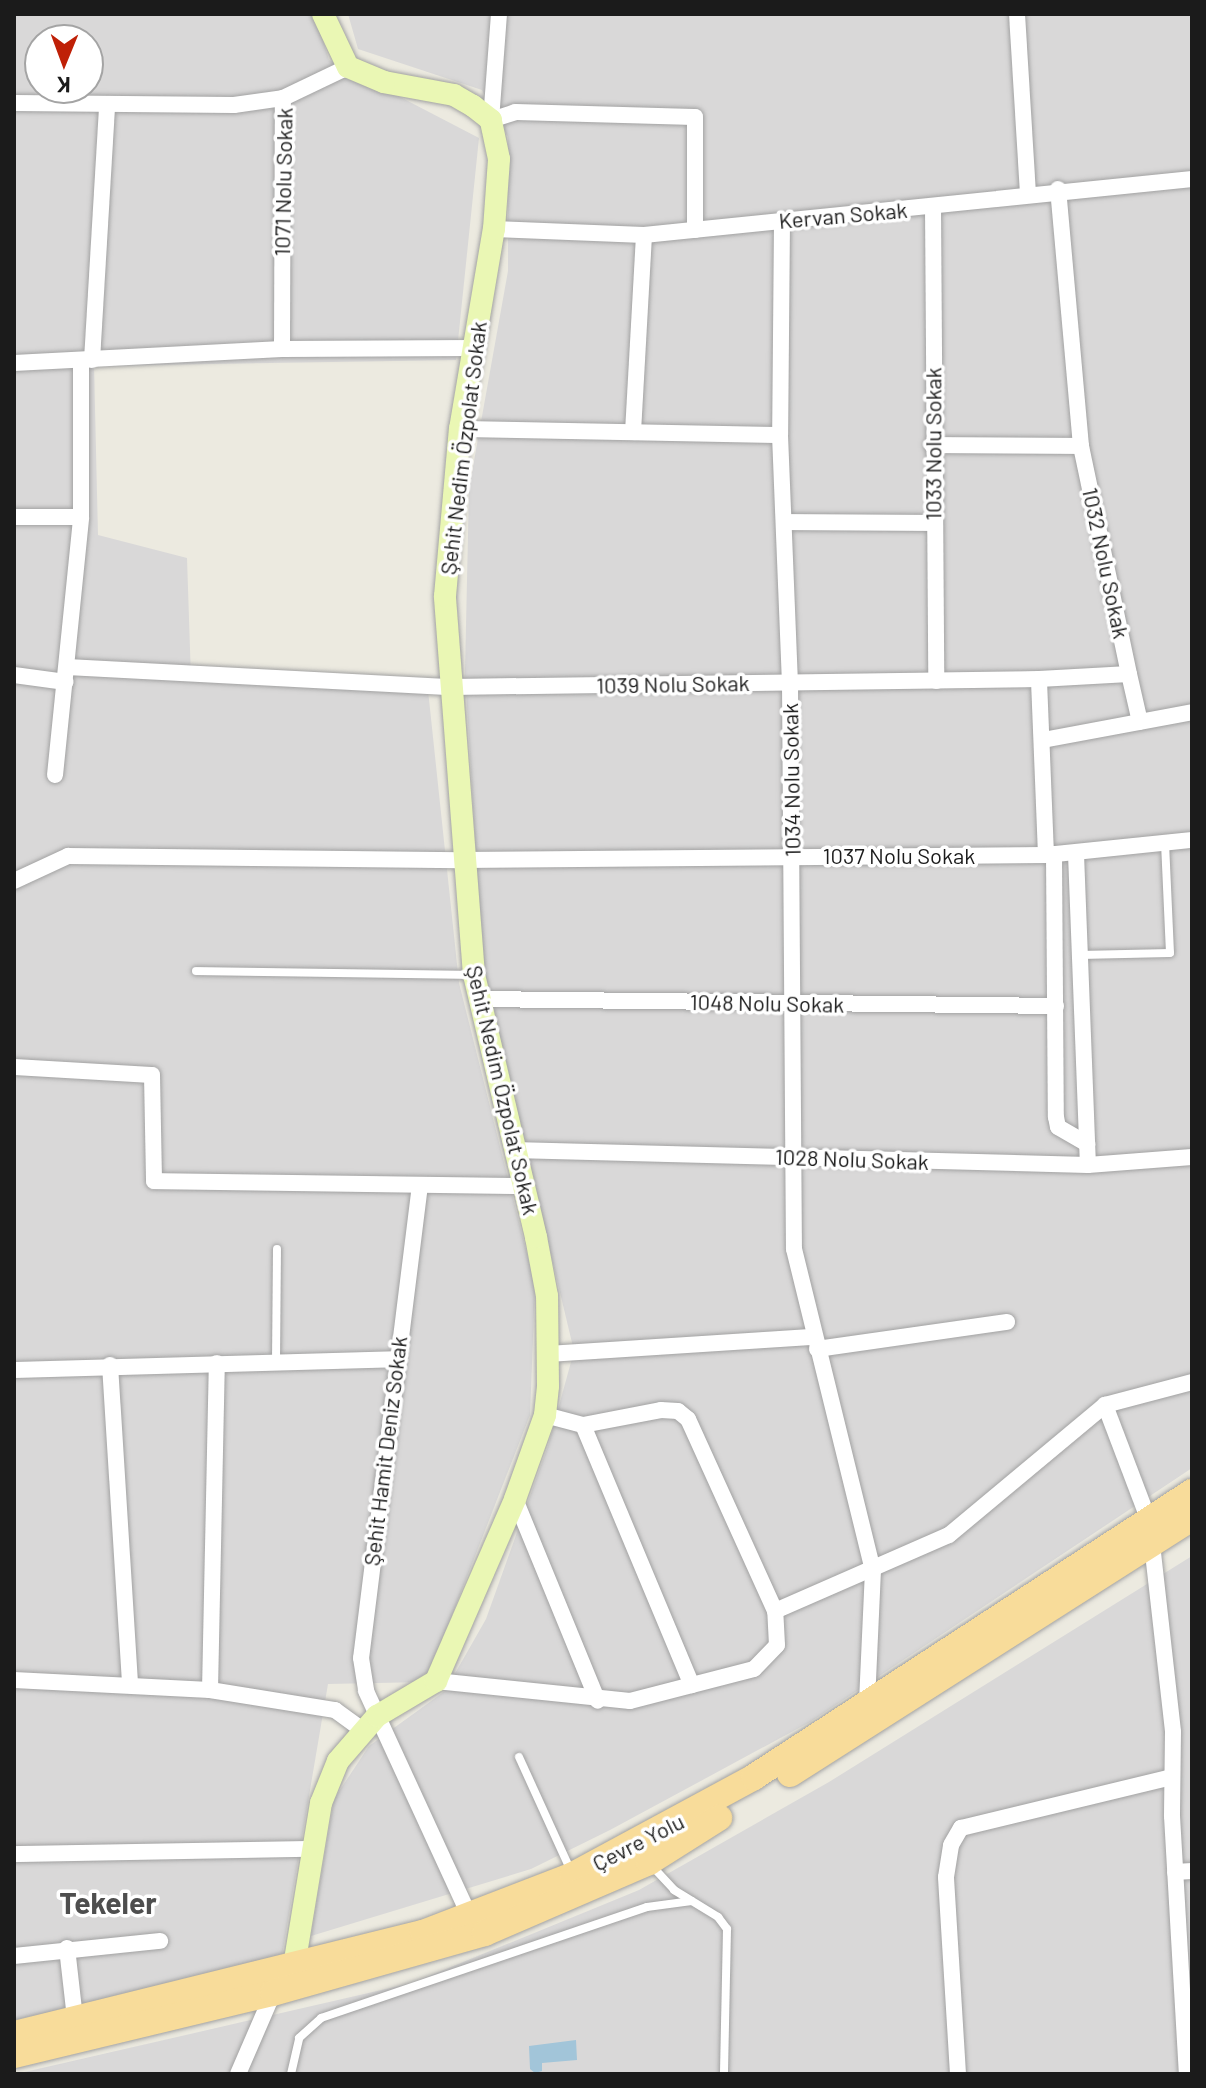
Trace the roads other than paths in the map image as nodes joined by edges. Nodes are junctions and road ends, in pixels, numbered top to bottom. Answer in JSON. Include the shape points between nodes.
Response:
{"nodes":[{"id":1,"x":323,"y":14,"type":"edge"},
{"id":2,"x":499,"y":14,"type":"edge"},
{"id":3,"x":1017,"y":14,"type":"edge"},
{"id":4,"x":348,"y":67,"type":"junction"},
{"id":5,"x":283,"y":98,"type":"junction"},
{"id":6,"x":14,"y":103,"type":"edge"},
{"id":7,"x":107,"y":106,"type":"junction"},
{"id":8,"x":491,"y":120,"type":"junction"},
{"id":9,"x":1192,"y":179,"type":"edge"},
{"id":10,"x":1058,"y":189,"type":"junction"},
{"id":11,"x":1028,"y":193,"type":"junction"},
{"id":12,"x":933,"y":207,"type":"junction"},
{"id":13,"x":782,"y":221,"type":"junction"},
{"id":14,"x":494,"y":229,"type":"junction"},
{"id":15,"x":695,"y":230,"type":"junction"},
{"id":16,"x":644,"y":235,"type":"junction"},
{"id":17,"x":473,"y":348,"type":"junction"},
{"id":18,"x":282,"y":349,"type":"junction"},
{"id":19,"x":87,"y":361,"type":"junction"},
{"id":20,"x":14,"y":363,"type":"edge"},
{"id":21,"x":460,"y":429,"type":"junction"},
{"id":22,"x":633,"y":432,"type":"junction"},
{"id":23,"x":780,"y":435,"type":"junction"},
{"id":24,"x":932,"y":445,"type":"junction"},
{"id":25,"x":1081,"y":446,"type":"junction"},
{"id":26,"x":14,"y":517,"type":"edge"},
{"id":27,"x":81,"y":517,"type":"junction"},
{"id":28,"x":784,"y":522,"type":"junction"},
{"id":29,"x":933,"y":523,"type":"junction"},
{"id":30,"x":67,"y":674,"type":"junction"},
{"id":31,"x":1129,"y":674,"type":"junction"},
{"id":32,"x":14,"y":675,"type":"edge"},
{"id":33,"x":1039,"y":679,"type":"junction"},
{"id":34,"x":936,"y":681,"type":"junction"},
{"id":35,"x":790,"y":683,"type":"junction"},
{"id":36,"x":451,"y":687,"type":"junction"},
{"id":37,"x":1192,"y":712,"type":"edge"},
{"id":38,"x":1140,"y":722,"type":"junction"},
{"id":39,"x":1043,"y":740,"type":"junction"},
{"id":40,"x":55,"y":775,"type":"dead end"},
{"id":41,"x":1192,"y":840,"type":"edge"},
{"id":42,"x":1165,"y":843,"type":"junction"},
{"id":43,"x":1050,"y":854,"type":"junction"},
{"id":44,"x":1076,"y":854,"type":"junction"},
{"id":45,"x":791,"y":857,"type":"junction"},
{"id":46,"x":462,"y":860,"type":"junction"},
{"id":47,"x":14,"y":881,"type":"edge"},
{"id":48,"x":1080,"y":955,"type":"junction"},
{"id":49,"x":196,"y":971,"type":"dead end"},
{"id":50,"x":474,"y":975,"type":"junction"},
{"id":51,"x":478,"y":999,"type":"junction"},
{"id":52,"x":794,"y":1003,"type":"junction"},
{"id":53,"x":1056,"y":1006,"type":"junction"},
{"id":54,"x":14,"y":1067,"type":"edge"},
{"id":55,"x":1087,"y":1144,"type":"junction"},
{"id":56,"x":513,"y":1150,"type":"junction"},
{"id":57,"x":793,"y":1157,"type":"junction"},
{"id":58,"x":1192,"y":1157,"type":"edge"},
{"id":59,"x":1088,"y":1165,"type":"junction"},
{"id":60,"x":420,"y":1185,"type":"junction"},
{"id":61,"x":523,"y":1186,"type":"junction"},
{"id":62,"x":277,"y":1249,"type":"dead end"},
{"id":63,"x":1007,"y":1322,"type":"dead end"},
{"id":64,"x":816,"y":1343,"type":"junction"},
{"id":65,"x":548,"y":1354,"type":"junction"},
{"id":66,"x":396,"y":1359,"type":"junction"},
{"id":67,"x":276,"y":1362,"type":"junction"},
{"id":68,"x":217,"y":1363,"type":"junction"},
{"id":69,"x":110,"y":1365,"type":"junction"},
{"id":70,"x":14,"y":1370,"type":"edge"},
{"id":71,"x":1192,"y":1382,"type":"edge"},
{"id":72,"x":1105,"y":1405,"type":"junction"},
{"id":73,"x":545,"y":1415,"type":"junction"},
{"id":74,"x":583,"y":1425,"type":"junction"},
{"id":75,"x":1192,"y":1492,"type":"edge"},
{"id":76,"x":515,"y":1499,"type":"junction"},
{"id":77,"x":1192,"y":1518,"type":"edge"},
{"id":78,"x":1150,"y":1532,"type":"junction"},
{"id":79,"x":873,"y":1570,"type":"junction"},
{"id":80,"x":775,"y":1611,"type":"junction"},
{"id":81,"x":14,"y":1680,"type":"edge"},
{"id":82,"x":436,"y":1681,"type":"junction"},
{"id":83,"x":130,"y":1682,"type":"junction"},
{"id":84,"x":692,"y":1685,"type":"junction"},
{"id":85,"x":210,"y":1690,"type":"junction"},
{"id":86,"x":598,"y":1701,"type":"junction"},
{"id":87,"x":867,"y":1703,"type":"junction"},
{"id":88,"x":370,"y":1723,"type":"junction"},
{"id":89,"x":519,"y":1757,"type":"dead end"},
{"id":90,"x":1172,"y":1777,"type":"junction"},
{"id":91,"x":314,"y":1849,"type":"junction"},
{"id":92,"x":14,"y":1854,"type":"edge"},
{"id":93,"x":649,"y":1862,"type":"junction"},
{"id":94,"x":1183,"y":1871,"type":"edge"},
{"id":95,"x":573,"y":1875,"type":"junction"},
{"id":96,"x":692,"y":1901,"type":"junction"},
{"id":97,"x":470,"y":1917,"type":"junction"},
{"id":98,"x":160,"y":1941,"type":"dead end"},
{"id":99,"x":67,"y":1948,"type":"junction"},
{"id":100,"x":14,"y":1956,"type":"edge"},
{"id":101,"x":294,"y":1966,"type":"junction"},
{"id":102,"x":273,"y":1993,"type":"junction"},
{"id":103,"x":75,"y":2018,"type":"junction"},
{"id":104,"x":14,"y":2034,"type":"edge"},
{"id":105,"x":14,"y":2055,"type":"edge"},
{"id":106,"x":238,"y":2074,"type":"edge"},
{"id":107,"x":291,"y":2074,"type":"edge"},
{"id":108,"x":724,"y":2074,"type":"edge"},
{"id":109,"x":958,"y":2074,"type":"edge"},
{"id":110,"x":1187,"y":2074,"type":"edge"}],
"edges":[{"from":1,"to":4,"type":"street"},
{"from":2,"to":8,"type":"street"},
{"from":3,"to":11,"type":"street"},
{"from":4,"to":5,"type":"street","name":"1071 Nolu Sokak"},
{"from":4,"to":8,"type":"street","via":[[384,82],[454,95]]},
{"from":5,"to":7,"type":"street","via":[[234,105]]},
{"from":5,"to":18,"type":"street","name":"1071 Nolu Sokak"},
{"from":6,"to":7,"type":"street"},
{"from":7,"to":19,"type":"street"},
{"from":8,"to":14,"type":"street","name":"Şehit Nedim Özpolat Sokak","via":[[499,159]]},
{"from":8,"to":15,"type":"street","via":[[515,112],[695,117]]},
{"from":9,"to":10,"type":"street","name":"Kervan Sokak"},
{"from":10,"to":11,"type":"street","name":"Kervan Sokak"},
{"from":10,"to":25,"type":"street","name":"1032 Nolu Sokak"},
{"from":11,"to":12,"type":"street","name":"Kervan Sokak"},
{"from":12,"to":13,"type":"street","name":"Kervan Sokak"},
{"from":12,"to":24,"type":"street","name":"1033 Nolu Sokak"},
{"from":13,"to":15,"type":"street","name":"Kervan Sokak"},
{"from":13,"to":23,"type":"street","name":"1034 Nolu Sokak"},
{"from":14,"to":16,"type":"street","name":"Kervan Sokak"},
{"from":14,"to":17,"type":"street","name":"Şehit Nedim Özpolat Sokak"},
{"from":15,"to":16,"type":"street","name":"Kervan Sokak"},
{"from":16,"to":22,"type":"street"},
{"from":17,"to":18,"type":"street"},
{"from":17,"to":21,"type":"street","name":"Şehit Nedim Özpolat Sokak"},
{"from":18,"to":19,"type":"street"},
{"from":19,"to":20,"type":"street"},
{"from":19,"to":27,"type":"street"},
{"from":21,"to":22,"type":"street"},
{"from":21,"to":36,"type":"street","name":"Şehit Nedim Özpolat Sokak","via":[[445,596]]},
{"from":22,"to":23,"type":"street"},
{"from":23,"to":28,"type":"street","name":"1034 Nolu Sokak"},
{"from":24,"to":25,"type":"street"},
{"from":24,"to":29,"type":"street","name":"1033 Nolu Sokak"},
{"from":25,"to":31,"type":"street","name":"1032 Nolu Sokak"},
{"from":26,"to":27,"type":"street"},
{"from":27,"to":30,"type":"street"},
{"from":28,"to":29,"type":"street"},
{"from":28,"to":35,"type":"street","name":"1034 Nolu Sokak"},
{"from":29,"to":34,"type":"street","name":"1033 Nolu Sokak"},
{"from":30,"to":32,"type":"street","name":"1039 Nolu Sokak"},
{"from":30,"to":36,"type":"street","name":"1039 Nolu Sokak"},
{"from":30,"to":40,"type":"street"},
{"from":31,"to":33,"type":"street"},
{"from":31,"to":38,"type":"street","name":"1032 Nolu Sokak"},
{"from":33,"to":34,"type":"street","name":"1039 Nolu Sokak"},
{"from":33,"to":39,"type":"street"},
{"from":34,"to":35,"type":"street","name":"1039 Nolu Sokak"},
{"from":35,"to":36,"type":"street","name":"1039 Nolu Sokak"},
{"from":35,"to":45,"type":"street","name":"1034 Nolu Sokak"},
{"from":36,"to":46,"type":"street","name":"Şehit Nedim Özpolat Sokak"},
{"from":37,"to":38,"type":"street"},
{"from":38,"to":39,"type":"street"},
{"from":39,"to":43,"type":"street"},
{"from":41,"to":42,"type":"street","name":"1037 Nolu Sokak"},
{"from":42,"to":44,"type":"street","name":"1037 Nolu Sokak"},
{"from":42,"to":48,"type":"lane","via":[[1170,953]]},
{"from":43,"to":44,"type":"street","name":"1037 Nolu Sokak"},
{"from":43,"to":45,"type":"street","name":"1037 Nolu Sokak"},
{"from":43,"to":53,"type":"street"},
{"from":44,"to":48,"type":"street"},
{"from":45,"to":46,"type":"street","name":"1037 Nolu Sokak"},
{"from":45,"to":52,"type":"street","name":"1034 Nolu Sokak"},
{"from":46,"to":47,"type":"street","name":"1037 Nolu Sokak","via":[[68,856]]},
{"from":46,"to":50,"type":"street","name":"Şehit Nedim Özpolat Sokak"},
{"from":48,"to":55,"type":"street"},
{"from":49,"to":50,"type":"lane"},
{"from":50,"to":51,"type":"street","name":"Şehit Nedim Özpolat Sokak"},
{"from":51,"to":52,"type":"street","name":"1048 Nolu Sokak"},
{"from":51,"to":56,"type":"street","name":"Şehit Nedim Özpolat Sokak"},
{"from":52,"to":53,"type":"street","name":"1048 Nolu Sokak"},
{"from":52,"to":57,"type":"street","name":"1034 Nolu Sokak"},
{"from":53,"to":55,"type":"street","via":[[1058,1127]]},
{"from":54,"to":60,"type":"street","via":[[152,1075],[154,1181]]},
{"from":55,"to":59,"type":"street"},
{"from":56,"to":57,"type":"street","name":"1028 Nolu Sokak"},
{"from":56,"to":61,"type":"street","name":"Şehit Nedim Özpolat Sokak"},
{"from":57,"to":59,"type":"street","name":"1028 Nolu Sokak"},
{"from":57,"to":64,"type":"street","name":"1034 Nolu Sokak","via":[[794,1249]]},
{"from":58,"to":59,"type":"street","name":"1028 Nolu Sokak"},
{"from":60,"to":61,"type":"street"},
{"from":60,"to":66,"type":"street","name":"Şehit Hamit Deniz Sokak"},
{"from":61,"to":65,"type":"street","name":"Şehit Nedim Özpolat Sokak","via":[[547,1296]]},
{"from":62,"to":67,"type":"lane"},
{"from":63,"to":64,"type":"street"},
{"from":64,"to":65,"type":"street"},
{"from":64,"to":79,"type":"street","name":"1034 Nolu Sokak"},
{"from":65,"to":73,"type":"street","name":"Şehit Nedim Özpolat Sokak"},
{"from":66,"to":67,"type":"street"},
{"from":66,"to":88,"type":"street","name":"Şehit Hamit Deniz Sokak","via":[[361,1658]]},
{"from":67,"to":68,"type":"street"},
{"from":68,"to":69,"type":"street"},
{"from":68,"to":85,"type":"street"},
{"from":69,"to":70,"type":"street"},
{"from":69,"to":83,"type":"street"},
{"from":71,"to":72,"type":"street"},
{"from":72,"to":78,"type":"street"},
{"from":72,"to":79,"type":"street","via":[[949,1535]]},
{"from":73,"to":74,"type":"street"},
{"from":73,"to":76,"type":"street","name":"Şehit Nedim Özpolat Sokak"},
{"from":74,"to":80,"type":"street","via":[[661,1410],[678,1411],[688,1419]]},
{"from":74,"to":84,"type":"street"},
{"from":75,"to":78,"type":"main road","name":"Çevre Yolu"},
{"from":76,"to":82,"type":"street","name":"Şehit Nedim Özpolat Sokak"},
{"from":76,"to":86,"type":"street"},
{"from":77,"to":78,"type":"main road","name":"Çevre Yolu"},
{"from":78,"to":87,"type":"main road","name":"Çevre Yolu"},
{"from":78,"to":90,"type":"street","via":[[1173,1732]]},
{"from":78,"to":93,"type":"main road","name":"Çevre Yolu"},
{"from":79,"to":80,"type":"street","via":[[814,1590]]},
{"from":79,"to":87,"type":"street","name":"1034 Nolu Sokak"},
{"from":80,"to":84,"type":"street","via":[[779,1636],[768,1657],[754,1669]]},
{"from":81,"to":83,"type":"street"},
{"from":82,"to":86,"type":"street"},
{"from":82,"to":88,"type":"street"},
{"from":83,"to":85,"type":"street"},
{"from":84,"to":86,"type":"street","via":[[630,1701]]},
{"from":85,"to":88,"type":"street","via":[[335,1710]]},
{"from":87,"to":95,"type":"main road","name":"Çevre Yolu","via":[[699,1811]]},
{"from":88,"to":91,"type":"street","via":[[338,1761],[321,1803]]},
{"from":88,"to":97,"type":"street","name":"Şehit Hamit Deniz Sokak"},
{"from":89,"to":95,"type":"lane"},
{"from":90,"to":94,"type":"street"},
{"from":90,"to":109,"type":"street","via":[[961,1828],[951,1845],[946,1877]]},
{"from":91,"to":92,"type":"street"},
{"from":91,"to":101,"type":"street"},
{"from":93,"to":96,"type":"lane"},
{"from":93,"to":102,"type":"main road","name":"Çevre Yolu","via":[[485,1933]]},
{"from":94,"to":110,"type":"street"},
{"from":95,"to":97,"type":"main road","name":"Çevre Yolu"},
{"from":96,"to":107,"type":"lane","via":[[647,1907],[321,2018],[299,2038]]},
{"from":96,"to":108,"type":"lane","via":[[727,1929]]},
{"from":97,"to":101,"type":"main road","name":"Çevre Yolu"},
{"from":98,"to":99,"type":"street"},
{"from":99,"to":100,"type":"street"},
{"from":99,"to":103,"type":"street"},
{"from":101,"to":102,"type":"street"},
{"from":101,"to":103,"type":"main road","name":"Çevre Yolu"},
{"from":102,"to":105,"type":"main road","name":"Çevre Yolu"},
{"from":102,"to":106,"type":"street"},
{"from":103,"to":104,"type":"main road","name":"Çevre Yolu"}]}
